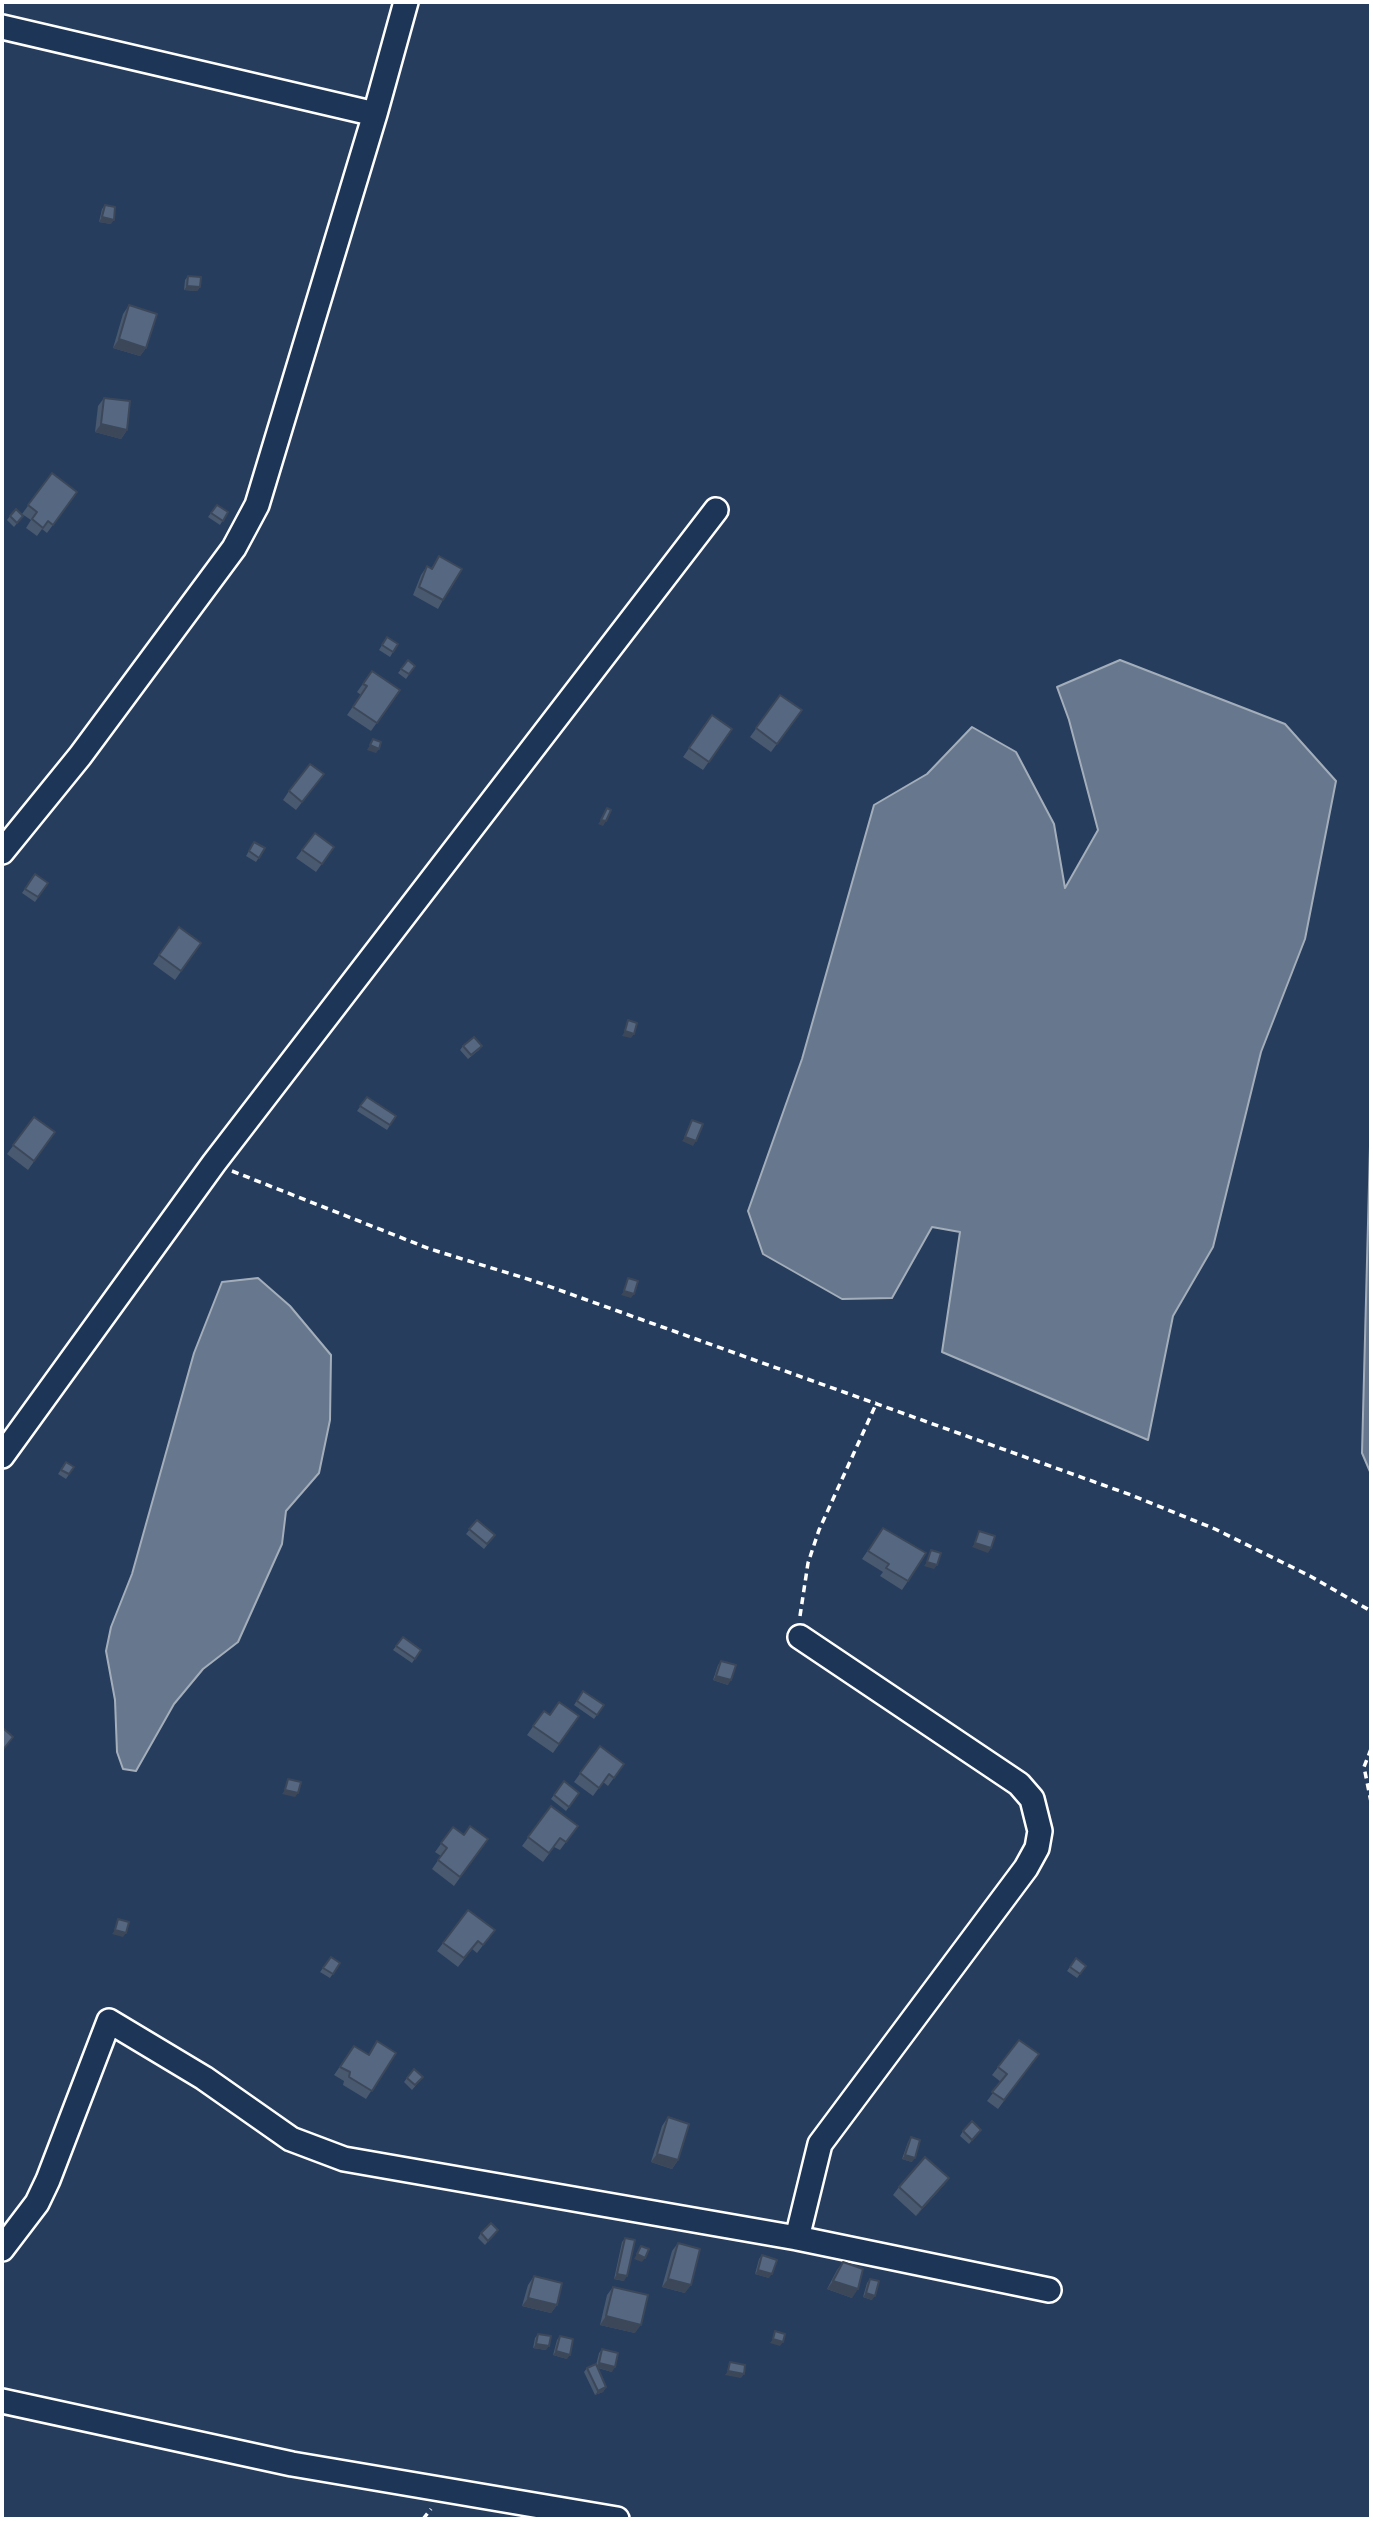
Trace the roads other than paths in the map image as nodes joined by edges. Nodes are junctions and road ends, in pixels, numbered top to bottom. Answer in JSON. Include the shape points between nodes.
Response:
{"nodes":[{"id":1,"x":406,"y":2,"type":"edge"},
{"id":2,"x":2,"y":27,"type":"edge"},
{"id":3,"x":375,"y":114,"type":"junction"},
{"id":4,"x":716,"y":510,"type":"dead end"},
{"id":5,"x":2,"y":852,"type":"edge"},
{"id":6,"x":2,"y":1456,"type":"edge"},
{"id":7,"x":800,"y":1637,"type":"road end"},
{"id":8,"x":797,"y":2238,"type":"junction"},
{"id":9,"x":2,"y":2249,"type":"edge"},
{"id":10,"x":1049,"y":2290,"type":"dead end"},
{"id":11,"x":2,"y":2401,"type":"edge"},
{"id":12,"x":526,"y":2512,"type":"edge"},
{"id":13,"x":617,"y":2519,"type":"edge"}],
"edges":[{"from":1,"to":3,"type":"street"},
{"from":2,"to":3,"type":"street"},
{"from":3,"to":5,"type":"street","via":[[257,505],[226,559],[80,756]]},
{"from":4,"to":6,"type":"street","via":[[214,1163]]},
{"from":7,"to":8,"type":"street","via":[[1019,1784],[1032,1799],[1040,1830],[1026,1868],[820,2144]]},
{"from":8,"to":9,"type":"street","via":[[488,2186],[315,2150],[265,2123],[204,2078],[108,2021],[48,2180],[37,2203]]},
{"from":8,"to":10,"type":"street"},
{"from":11,"to":12,"type":"street"},
{"from":12,"to":13,"type":"street"}]}
